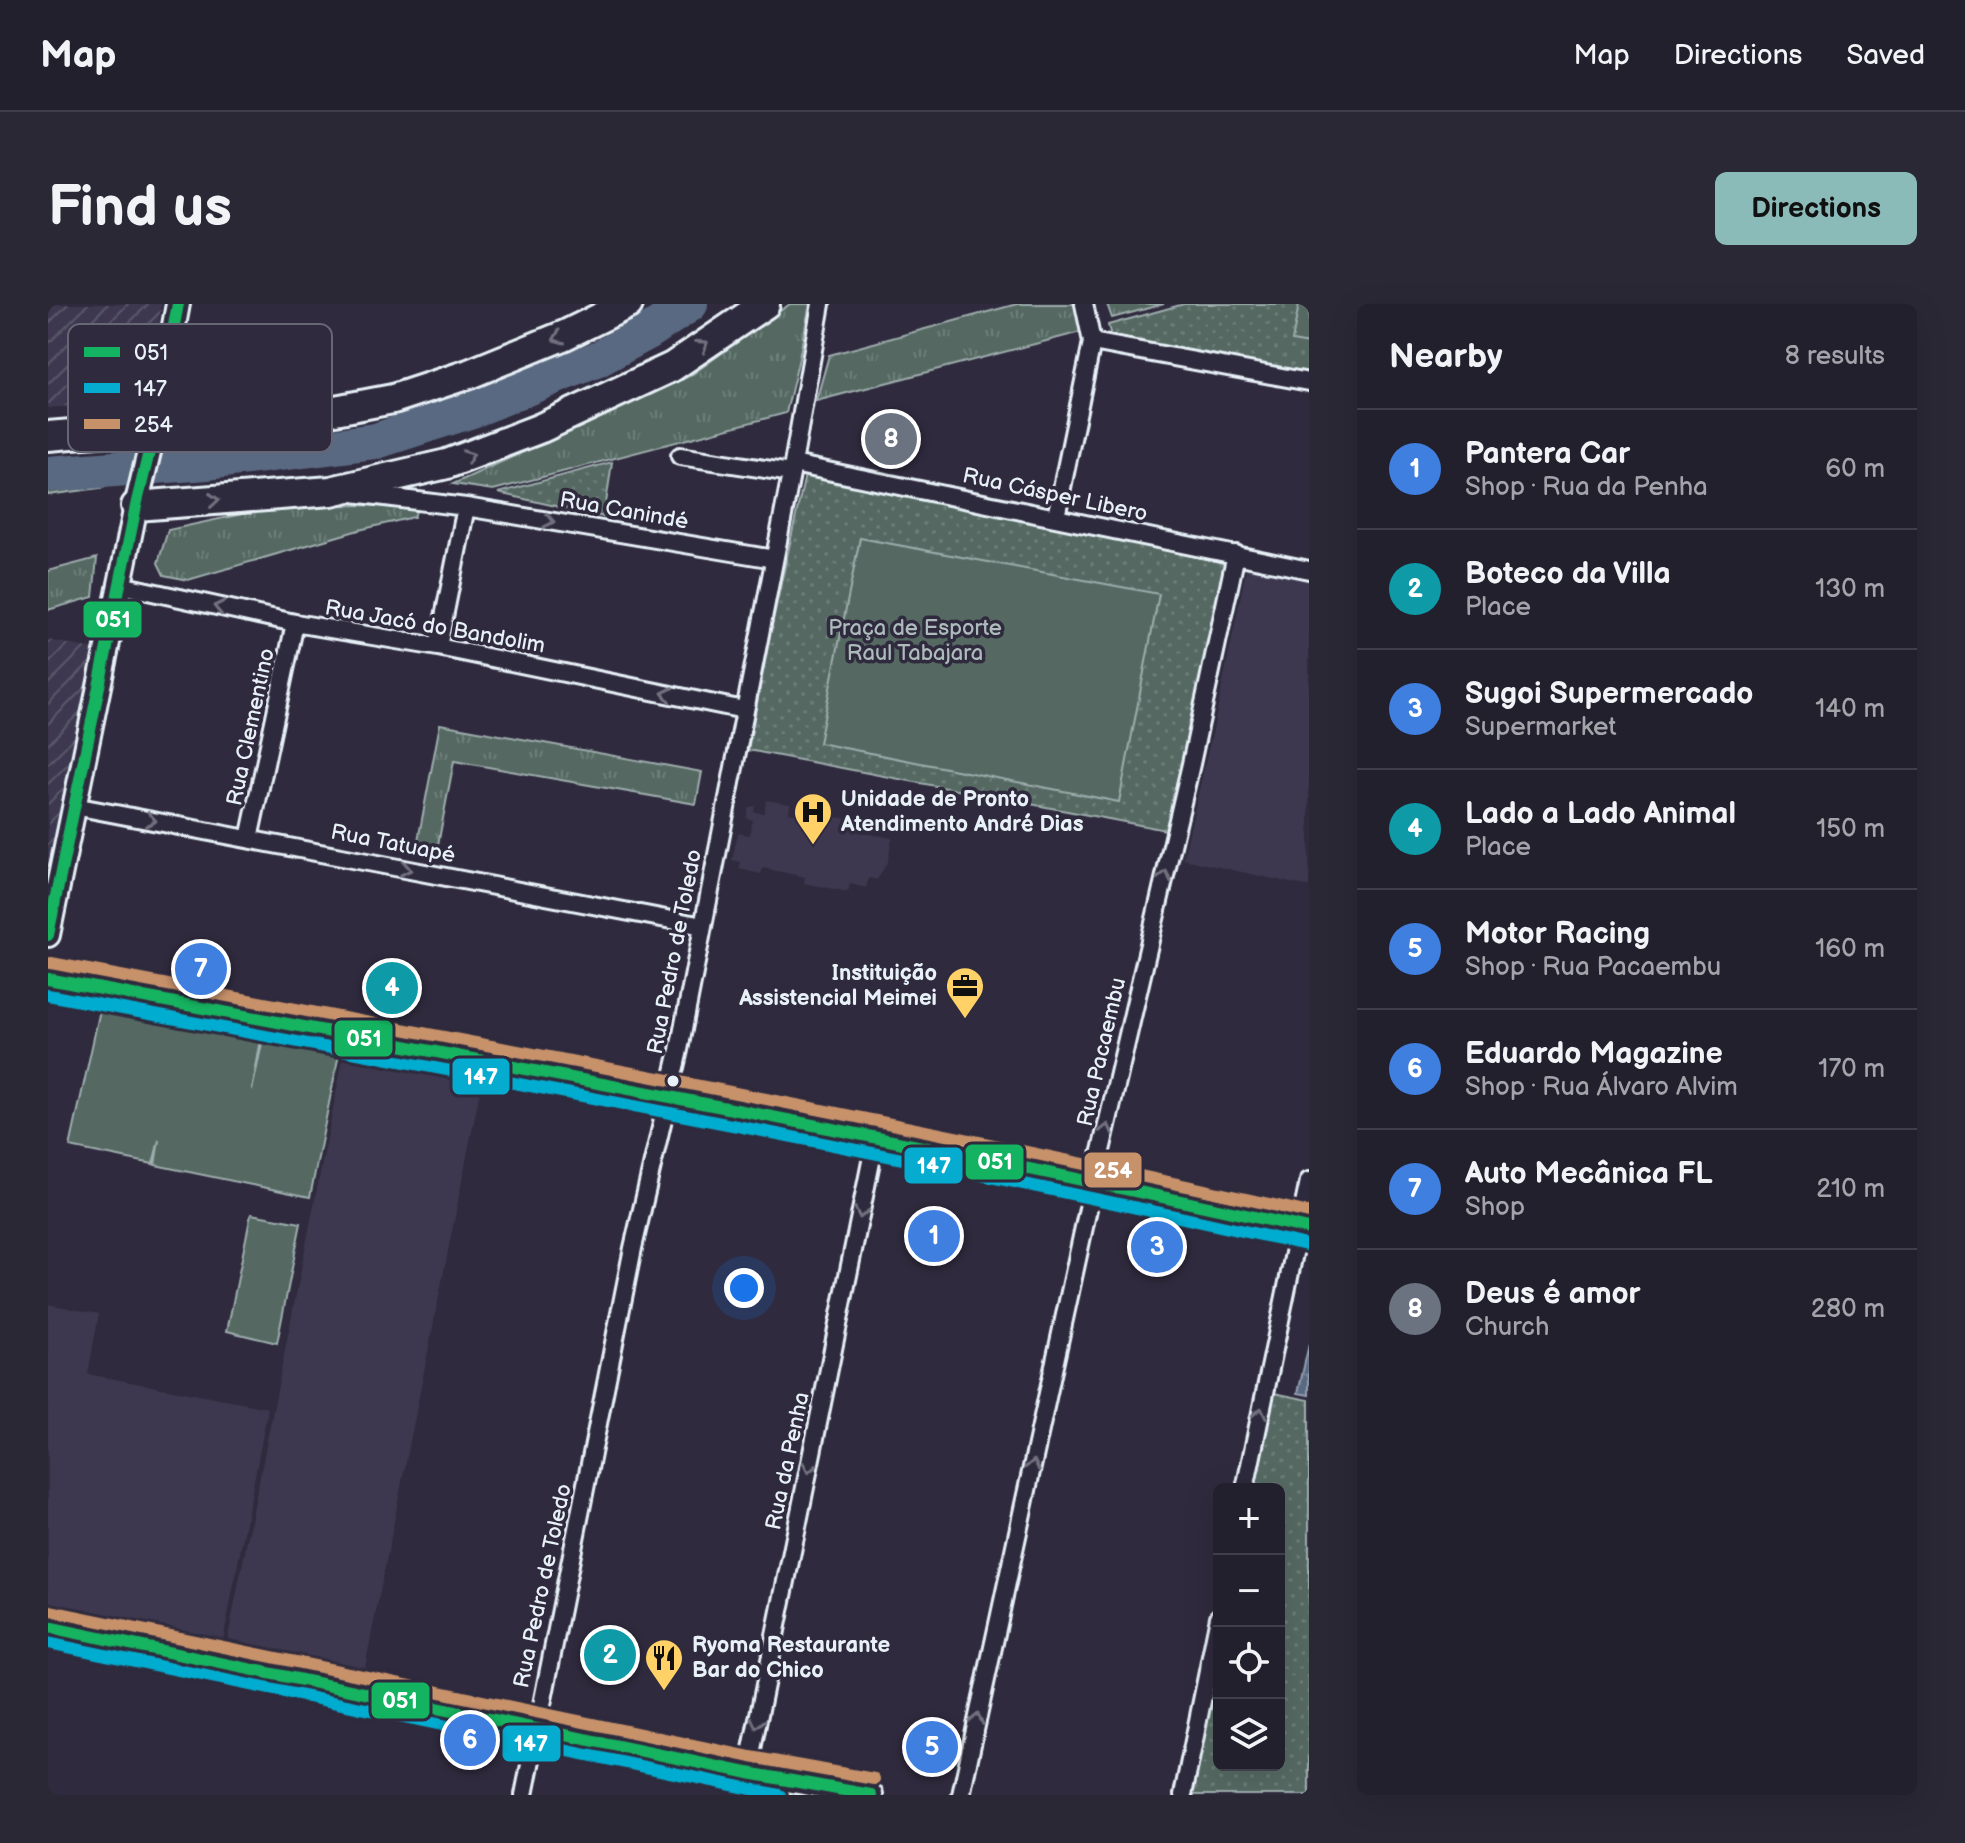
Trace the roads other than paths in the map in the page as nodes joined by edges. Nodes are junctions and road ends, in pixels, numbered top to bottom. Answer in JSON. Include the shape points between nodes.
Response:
{"nodes":[{"id":1,"x":178,"y":304,"type":"edge"},
{"id":2,"x":628,"y":304,"type":"edge"},
{"id":3,"x":765,"y":304,"type":"edge"},
{"id":4,"x":821,"y":304,"type":"edge"},
{"id":5,"x":1084,"y":304,"type":"edge"},
{"id":6,"x":174,"y":324,"type":"edge"},
{"id":7,"x":1092,"y":342,"type":"junction"},
{"id":8,"x":1309,"y":382,"type":"edge"},
{"id":9,"x":332,"y":411,"type":"edge"},
{"id":10,"x":48,"y":436,"type":"edge"},
{"id":11,"x":68,"y":436,"type":"edge"},
{"id":12,"x":150,"y":452,"type":"edge"},
{"id":13,"x":680,"y":456,"type":"dead end"},
{"id":14,"x":792,"y":468,"type":"junction"},
{"id":15,"x":331,"y":491,"type":"junction"},
{"id":16,"x":138,"y":498,"type":"junction"},
{"id":17,"x":466,"y":507,"type":"junction"},
{"id":18,"x":1056,"y":517,"type":"junction"},
{"id":19,"x":1236,"y":554,"type":"junction"},
{"id":20,"x":774,"y":559,"type":"junction"},
{"id":21,"x":1309,"y":570,"type":"edge"},
{"id":22,"x":120,"y":585,"type":"junction"},
{"id":23,"x":295,"y":623,"type":"junction"},
{"id":24,"x":438,"y":647,"type":"junction"},
{"id":25,"x":744,"y":710,"type":"junction"},
{"id":26,"x":74,"y":806,"type":"junction"},
{"id":27,"x":249,"y":839,"type":"junction"},
{"id":28,"x":703,"y":926,"type":"junction"},
{"id":29,"x":48,"y":935,"type":"edge"},
{"id":30,"x":48,"y":979,"type":"edge"},
{"id":31,"x":668,"y":1095,"type":"junction"},
{"id":32,"x":876,"y":1137,"type":"junction"},
{"id":33,"x":1094,"y":1181,"type":"junction"},
{"id":34,"x":1309,"y":1181,"type":"edge"},
{"id":35,"x":1304,"y":1228,"type":"edge"},
{"id":36,"x":1246,"y":1483,"type":"edge"},
{"id":37,"x":48,"y":1627,"type":"edge"},
{"id":38,"x":1217,"y":1627,"type":"edge"},
{"id":39,"x":536,"y":1728,"type":"junction"},
{"id":40,"x":746,"y":1784,"type":"edge"},
{"id":41,"x":524,"y":1795,"type":"edge"},
{"id":42,"x":871,"y":1795,"type":"edge"},
{"id":43,"x":961,"y":1795,"type":"edge"},
{"id":44,"x":1183,"y":1795,"type":"edge"}],
"edges":[{"from":1,"to":6,"type":"street"},
{"from":2,"to":9,"type":"highway","one_way":true,"via":[[469,374],[393,399]]},
{"from":15,"to":3,"type":"highway","one_way":true,"via":[[447,464],[541,428],[672,367]]},
{"from":4,"to":14,"type":"street","name":"Rua Pedro de Toledo"},
{"from":5,"to":7,"type":"street"},
{"from":7,"to":8,"type":"street"},
{"from":7,"to":18,"type":"street"},
{"from":10,"to":11,"type":"highway"},
{"from":12,"to":16,"type":"street"},
{"from":13,"to":14,"type":"street","name":"Rua Cásper Libero"},
{"from":14,"to":18,"type":"street","name":"Rua Cásper Libero"},
{"from":14,"to":20,"type":"street","name":"Rua Pedro de Toledo"},
{"from":16,"to":15,"type":"highway","one_way":true},
{"from":15,"to":17,"type":"street","name":"Rua Canindé"},
{"from":16,"to":22,"type":"street"},
{"from":17,"to":20,"type":"street","name":"Rua Canindé","one_way":true},
{"from":17,"to":24,"type":"street"},
{"from":18,"to":19,"type":"street","name":"Rua Cásper Libero"},
{"from":19,"to":21,"type":"street","name":"Rua Cásper Libero"},
{"from":33,"to":19,"type":"street","name":"Rua Pacaembu","one_way":true},
{"from":20,"to":25,"type":"street","name":"Rua Pedro de Toledo"},
{"from":23,"to":22,"type":"street","name":"Rua Jacó do Bandolim","one_way":true},
{"from":22,"to":26,"type":"street"},
{"from":23,"to":24,"type":"street","name":"Rua Jacó do Bandolim"},
{"from":23,"to":27,"type":"street","name":"Rua Clementino"},
{"from":25,"to":24,"type":"street","name":"Rua Jacó do Bandolim","one_way":true},
{"from":25,"to":28,"type":"street","name":"Rua Pedro de Toledo"},
{"from":26,"to":27,"type":"street","name":"Rua Tatuapé","one_way":true},
{"from":26,"to":29,"type":"street"},
{"from":27,"to":28,"type":"street","name":"Rua Tatuapé","one_way":true},
{"from":28,"to":31,"type":"street","name":"Rua Pedro de Toledo"},
{"from":30,"to":31,"type":"street"},
{"from":31,"to":32,"type":"street"},
{"from":31,"to":39,"type":"street","name":"Rua Pedro de Toledo"},
{"from":32,"to":33,"type":"street"},
{"from":32,"to":40,"type":"street","name":"Rua da Penha","one_way":true},
{"from":33,"to":35,"type":"street"},
{"from":43,"to":33,"type":"street","name":"Rua Pacaembu","one_way":true},
{"from":34,"to":35,"type":"street"},
{"from":36,"to":35,"type":"street","one_way":true},
{"from":37,"to":39,"type":"street"},
{"from":38,"to":44,"type":"street"},
{"from":39,"to":40,"type":"street"},
{"from":39,"to":41,"type":"street","name":"Rua Pedro de Toledo"},
{"from":40,"to":42,"type":"street"}]}
